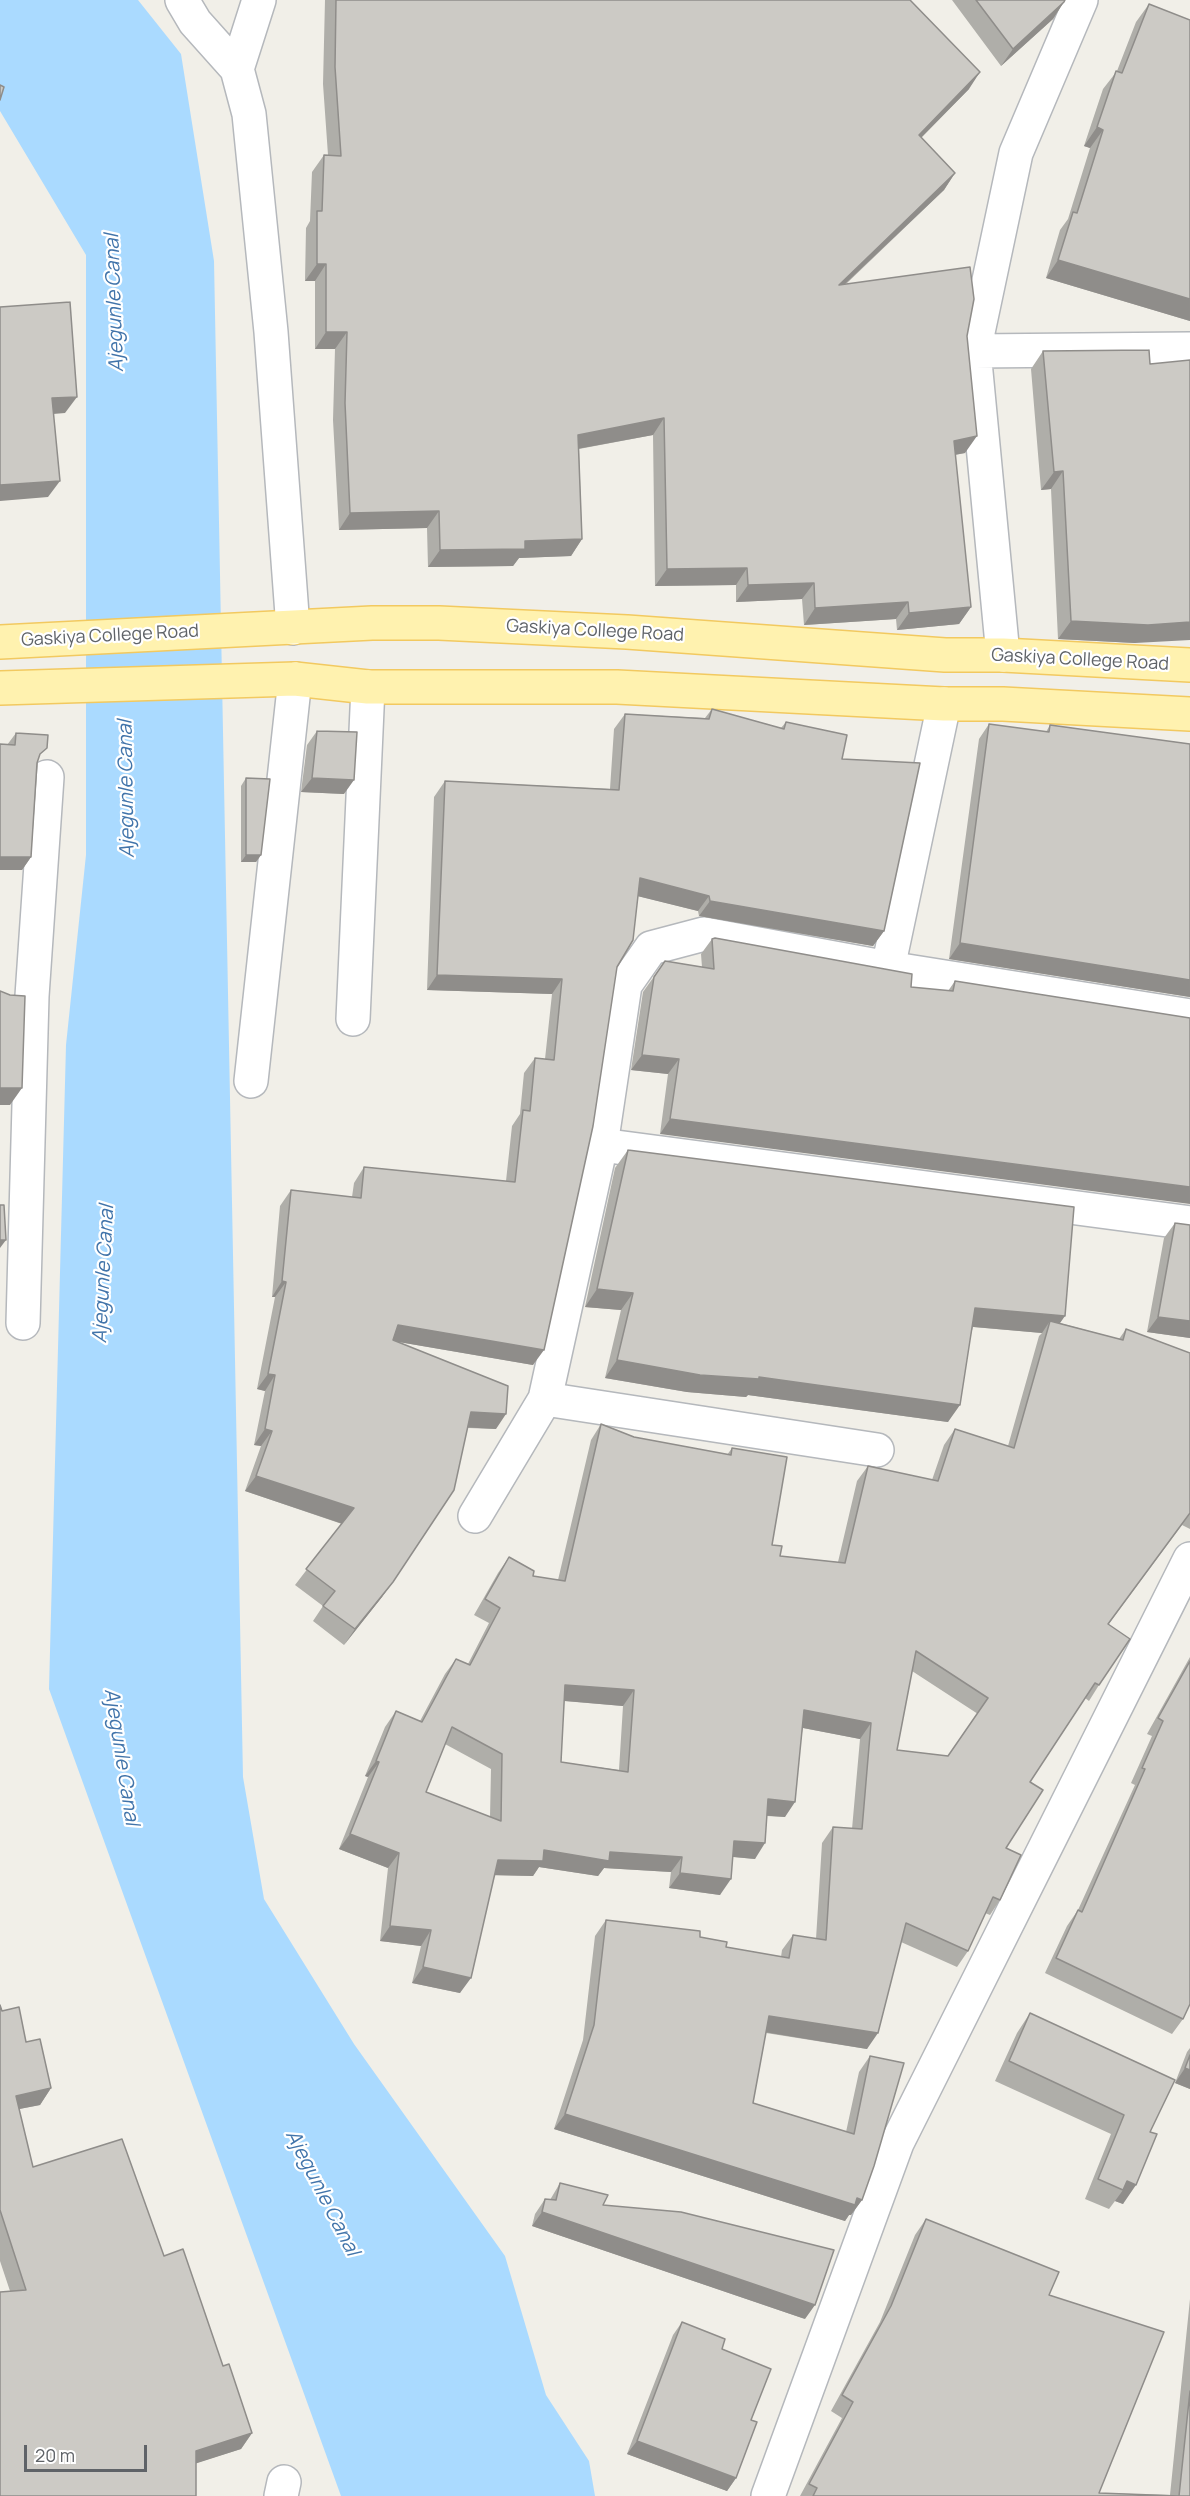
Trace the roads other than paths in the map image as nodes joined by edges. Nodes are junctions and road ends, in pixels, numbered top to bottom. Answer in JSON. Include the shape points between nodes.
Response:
{"nodes":[{"id":1,"x":182,"y":0,"type":"edge"},
{"id":2,"x":258,"y":0,"type":"edge"},
{"id":3,"x":1080,"y":0,"type":"edge"},
{"id":4,"x":237,"y":69,"type":"junction"},
{"id":5,"x":1190,"y":349,"type":"edge"},
{"id":6,"x":974,"y":351,"type":"junction"},
{"id":7,"x":293,"y":628,"type":"junction"},
{"id":8,"x":0,"y":642,"type":"edge"},
{"id":9,"x":1003,"y":655,"type":"junction"},
{"id":10,"x":1190,"y":665,"type":"edge"},
{"id":11,"x":295,"y":679,"type":"junction"},
{"id":12,"x":368,"y":687,"type":"junction"},
{"id":13,"x":0,"y":688,"type":"edge"},
{"id":14,"x":944,"y":704,"type":"junction"},
{"id":15,"x":1190,"y":714,"type":"edge"},
{"id":16,"x":47,"y":777,"type":"dead end"},
{"id":17,"x":888,"y":968,"type":"junction"},
{"id":18,"x":0,"y":994,"type":"edge"},
{"id":19,"x":33,"y":996,"type":"junction"},
{"id":20,"x":1190,"y":1016,"type":"edge"},
{"id":21,"x":353,"y":1019,"type":"dead end"},
{"id":22,"x":251,"y":1081,"type":"dead end"},
{"id":23,"x":601,"y":1145,"type":"junction"},
{"id":24,"x":1190,"y":1223,"type":"edge"},
{"id":25,"x":23,"y":1323,"type":"dead end"},
{"id":26,"x":545,"y":1399,"type":"junction"},
{"id":27,"x":877,"y":1450,"type":"dead end"},
{"id":28,"x":475,"y":1516,"type":"dead end"},
{"id":29,"x":1190,"y":1559,"type":"edge"},
{"id":30,"x":768,"y":2496,"type":"edge"}],
"edges":[{"from":1,"to":4,"type":"street"},
{"from":2,"to":4,"type":"street"},
{"from":3,"to":6,"type":"street","via":[[1016,153]]},
{"from":4,"to":7,"type":"street","via":[[249,114],[271,332]]},
{"from":5,"to":6,"type":"street"},
{"from":6,"to":9,"type":"street"},
{"from":7,"to":8,"type":"main road","name":"Gaskiya College Road"},
{"from":7,"to":9,"type":"main road","name":"Gaskiya College Road","via":[[372,622],[451,624],[627,632],[945,655]]},
{"from":9,"to":10,"type":"main road","name":"Gaskiya College Road"},
{"from":11,"to":12,"type":"main road"},
{"from":11,"to":13,"type":"main road"},
{"from":11,"to":22,"type":"street"},
{"from":12,"to":14,"type":"main road","via":[[617,687]]},
{"from":12,"to":21,"type":"street"},
{"from":14,"to":15,"type":"main road"},
{"from":14,"to":17,"type":"street"},
{"from":16,"to":19,"type":"street"},
{"from":17,"to":20,"type":"street"},
{"from":17,"to":23,"type":"street","via":[[704,934],[651,948],[626,985]]},
{"from":18,"to":19,"type":"street"},
{"from":19,"to":25,"type":"street"},
{"from":23,"to":24,"type":"street"},
{"from":23,"to":26,"type":"street"},
{"from":26,"to":27,"type":"street"},
{"from":26,"to":28,"type":"street"},
{"from":29,"to":30,"type":"street","via":[[897,2143]]}]}
